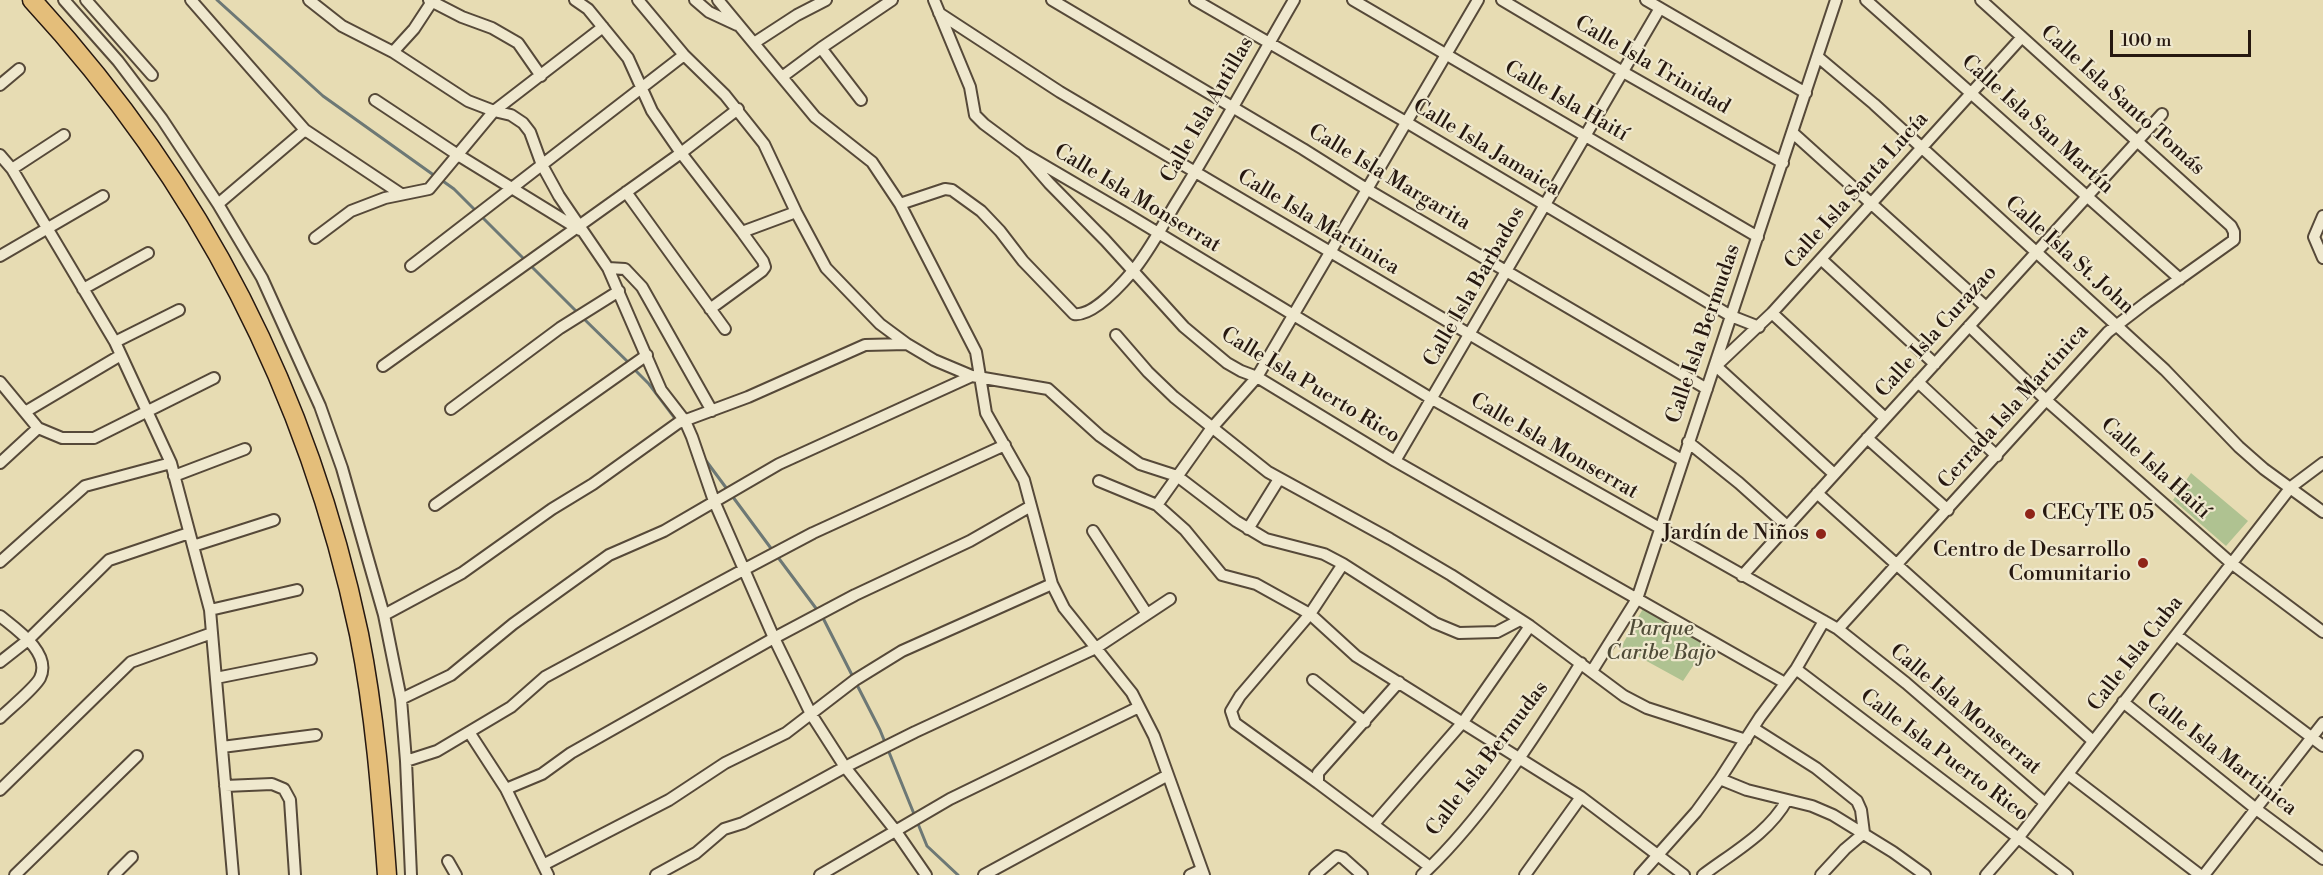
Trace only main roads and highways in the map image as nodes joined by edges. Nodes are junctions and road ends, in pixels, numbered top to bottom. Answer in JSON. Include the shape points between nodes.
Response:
{"nodes":[{"id":1,"x":32,"y":0,"type":"edge"},
{"id":2,"x":387,"y":875,"type":"edge"}],
"edges":[{"from":1,"to":2,"type":"highway","via":[[118,101],[177,185],[238,290],[285,393],[326,504],[359,634],[376,746]]}]}
